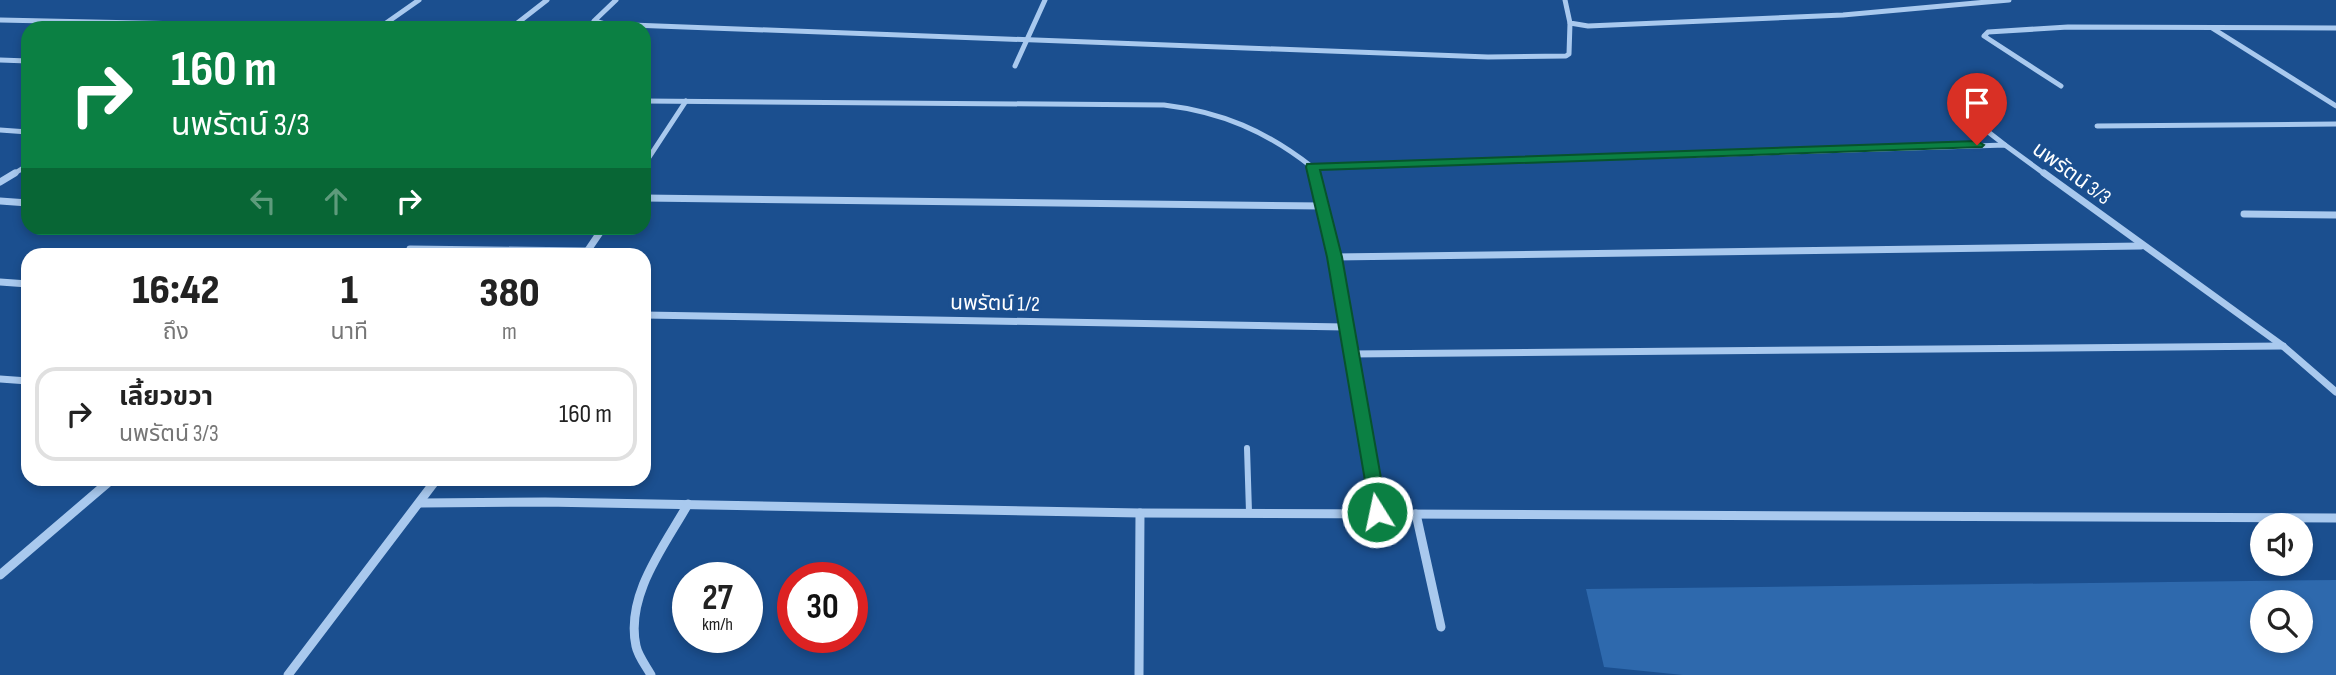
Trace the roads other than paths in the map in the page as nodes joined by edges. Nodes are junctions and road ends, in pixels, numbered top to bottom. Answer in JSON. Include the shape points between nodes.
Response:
{"nodes":[{"id":1,"x":419,"y":0,"type":"edge"},
{"id":2,"x":547,"y":0,"type":"edge"},
{"id":3,"x":616,"y":0,"type":"edge"},
{"id":4,"x":1045,"y":0,"type":"edge"},
{"id":5,"x":1565,"y":0,"type":"edge"},
{"id":6,"x":1913,"y":0,"type":"edge"},
{"id":7,"x":2009,"y":0,"type":"edge"},
{"id":8,"x":1923,"y":8,"type":"junction"},
{"id":9,"x":0,"y":20,"type":"edge"},
{"id":10,"x":47,"y":21,"type":"edge"},
{"id":11,"x":389,"y":21,"type":"edge"},
{"id":12,"x":521,"y":21,"type":"edge"},
{"id":13,"x":594,"y":21,"type":"edge"},
{"id":14,"x":1570,"y":23,"type":"junction"},
{"id":15,"x":651,"y":26,"type":"edge"},
{"id":16,"x":2212,"y":28,"type":"junction"},
{"id":17,"x":2336,"y":28,"type":"edge"},
{"id":18,"x":1027,"y":40,"type":"junction"},
{"id":19,"x":0,"y":60,"type":"edge"},
{"id":20,"x":21,"y":61,"type":"edge"},
{"id":21,"x":1015,"y":66,"type":"dead end"},
{"id":22,"x":2062,"y":86,"type":"dead end"},
{"id":23,"x":651,"y":101,"type":"edge"},
{"id":24,"x":686,"y":101,"type":"junction"},
{"id":25,"x":2336,"y":106,"type":"edge"},
{"id":26,"x":1969,"y":117,"type":"dead end"},
{"id":27,"x":2336,"y":124,"type":"edge"},
{"id":28,"x":2097,"y":126,"type":"dead end"},
{"id":29,"x":0,"y":130,"type":"edge"},
{"id":30,"x":21,"y":132,"type":"edge"},
{"id":31,"x":2005,"y":145,"type":"junction"},
{"id":32,"x":651,"y":154,"type":"edge"},
{"id":33,"x":1312,"y":167,"type":"junction"},
{"id":34,"x":21,"y":168,"type":"edge"},
{"id":35,"x":0,"y":182,"type":"edge"},
{"id":36,"x":651,"y":198,"type":"edge"},
{"id":37,"x":0,"y":201,"type":"edge"},
{"id":38,"x":21,"y":202,"type":"edge"},
{"id":39,"x":1323,"y":206,"type":"junction"},
{"id":40,"x":2244,"y":214,"type":"dead end"},
{"id":41,"x":2336,"y":215,"type":"edge"},
{"id":42,"x":2142,"y":246,"type":"junction"},
{"id":43,"x":1335,"y":257,"type":"junction"},
{"id":44,"x":0,"y":282,"type":"edge"},
{"id":45,"x":21,"y":284,"type":"edge"},
{"id":46,"x":651,"y":315,"type":"edge"},
{"id":47,"x":1346,"y":327,"type":"junction"},
{"id":48,"x":2283,"y":346,"type":"junction"},
{"id":49,"x":1350,"y":354,"type":"junction"},
{"id":50,"x":0,"y":379,"type":"edge"},
{"id":51,"x":21,"y":380,"type":"edge"},
{"id":52,"x":2336,"y":392,"type":"edge"},
{"id":53,"x":1247,"y":448,"type":"dead end"},
{"id":54,"x":104,"y":486,"type":"edge"},
{"id":55,"x":432,"y":486,"type":"edge"},
{"id":56,"x":421,"y":503,"type":"junction"},
{"id":57,"x":688,"y":504,"type":"junction"},
{"id":58,"x":1249,"y":512,"type":"junction"},
{"id":59,"x":1377,"y":512,"type":"junction"},
{"id":60,"x":1140,"y":513,"type":"junction"},
{"id":61,"x":1416,"y":514,"type":"junction"},
{"id":62,"x":2336,"y":518,"type":"edge"},
{"id":63,"x":0,"y":575,"type":"edge"},
{"id":64,"x":1441,"y":628,"type":"dead end"},
{"id":65,"x":288,"y":675,"type":"edge"},
{"id":66,"x":651,"y":675,"type":"edge"},
{"id":67,"x":1139,"y":675,"type":"edge"}],
"edges":[{"from":1,"to":11,"type":"street"},
{"from":2,"to":12,"type":"street"},
{"from":3,"to":13,"type":"street"},
{"from":4,"to":18,"type":"street"},
{"from":5,"to":14,"type":"street"},
{"from":6,"to":8,"type":"street"},
{"from":7,"to":8,"type":"street"},
{"from":8,"to":14,"type":"street","via":[[1654,25]]},
{"from":9,"to":10,"type":"street"},
{"from":14,"to":18,"type":"street","via":[[1569,54],[1549,58]]},
{"from":15,"to":18,"type":"street"},
{"from":16,"to":17,"type":"street"},
{"from":16,"to":22,"type":"street","via":[[2026,29],[1984,36]]},
{"from":16,"to":25,"type":"street"},
{"from":18,"to":21,"type":"street"},
{"from":19,"to":20,"type":"street"},
{"from":23,"to":24,"type":"street"},
{"from":24,"to":32,"type":"street"},
{"from":24,"to":33,"type":"street","via":[[1191,106],[1242,121],[1284,144]]},
{"from":26,"to":31,"type":"street"},
{"from":27,"to":28,"type":"street"},
{"from":29,"to":30,"type":"street"},
{"from":31,"to":33,"type":"street","name":"นพรัตน์ 3/3"},
{"from":31,"to":42,"type":"street","name":"นพรัตน์ 3/3"},
{"from":33,"to":39,"type":"street"},
{"from":34,"to":35,"type":"street"},
{"from":36,"to":39,"type":"street"},
{"from":37,"to":38,"type":"street"},
{"from":39,"to":43,"type":"street"},
{"from":40,"to":41,"type":"street"},
{"from":42,"to":43,"type":"street"},
{"from":42,"to":48,"type":"street","name":"นพรัตน์ 3/3"},
{"from":43,"to":47,"type":"street"},
{"from":44,"to":45,"type":"street"},
{"from":46,"to":47,"type":"street","name":"นพรัตน์ 1/2"},
{"from":47,"to":49,"type":"street"},
{"from":48,"to":49,"type":"street"},
{"from":48,"to":52,"type":"street","name":"นพรัตน์ 3/3"},
{"from":49,"to":59,"type":"street"},
{"from":50,"to":51,"type":"street"},
{"from":53,"to":58,"type":"lane"},
{"from":54,"to":63,"type":"street"},
{"from":55,"to":56,"type":"street"},
{"from":56,"to":57,"type":"street"},
{"from":56,"to":65,"type":"street"},
{"from":57,"to":60,"type":"street"},
{"from":57,"to":66,"type":"street","via":[[644,585],[634,619],[637,647]]},
{"from":58,"to":59,"type":"street"},
{"from":58,"to":60,"type":"street"},
{"from":59,"to":61,"type":"street"},
{"from":60,"to":67,"type":"street"},
{"from":61,"to":62,"type":"street"},
{"from":61,"to":64,"type":"street"}]}
